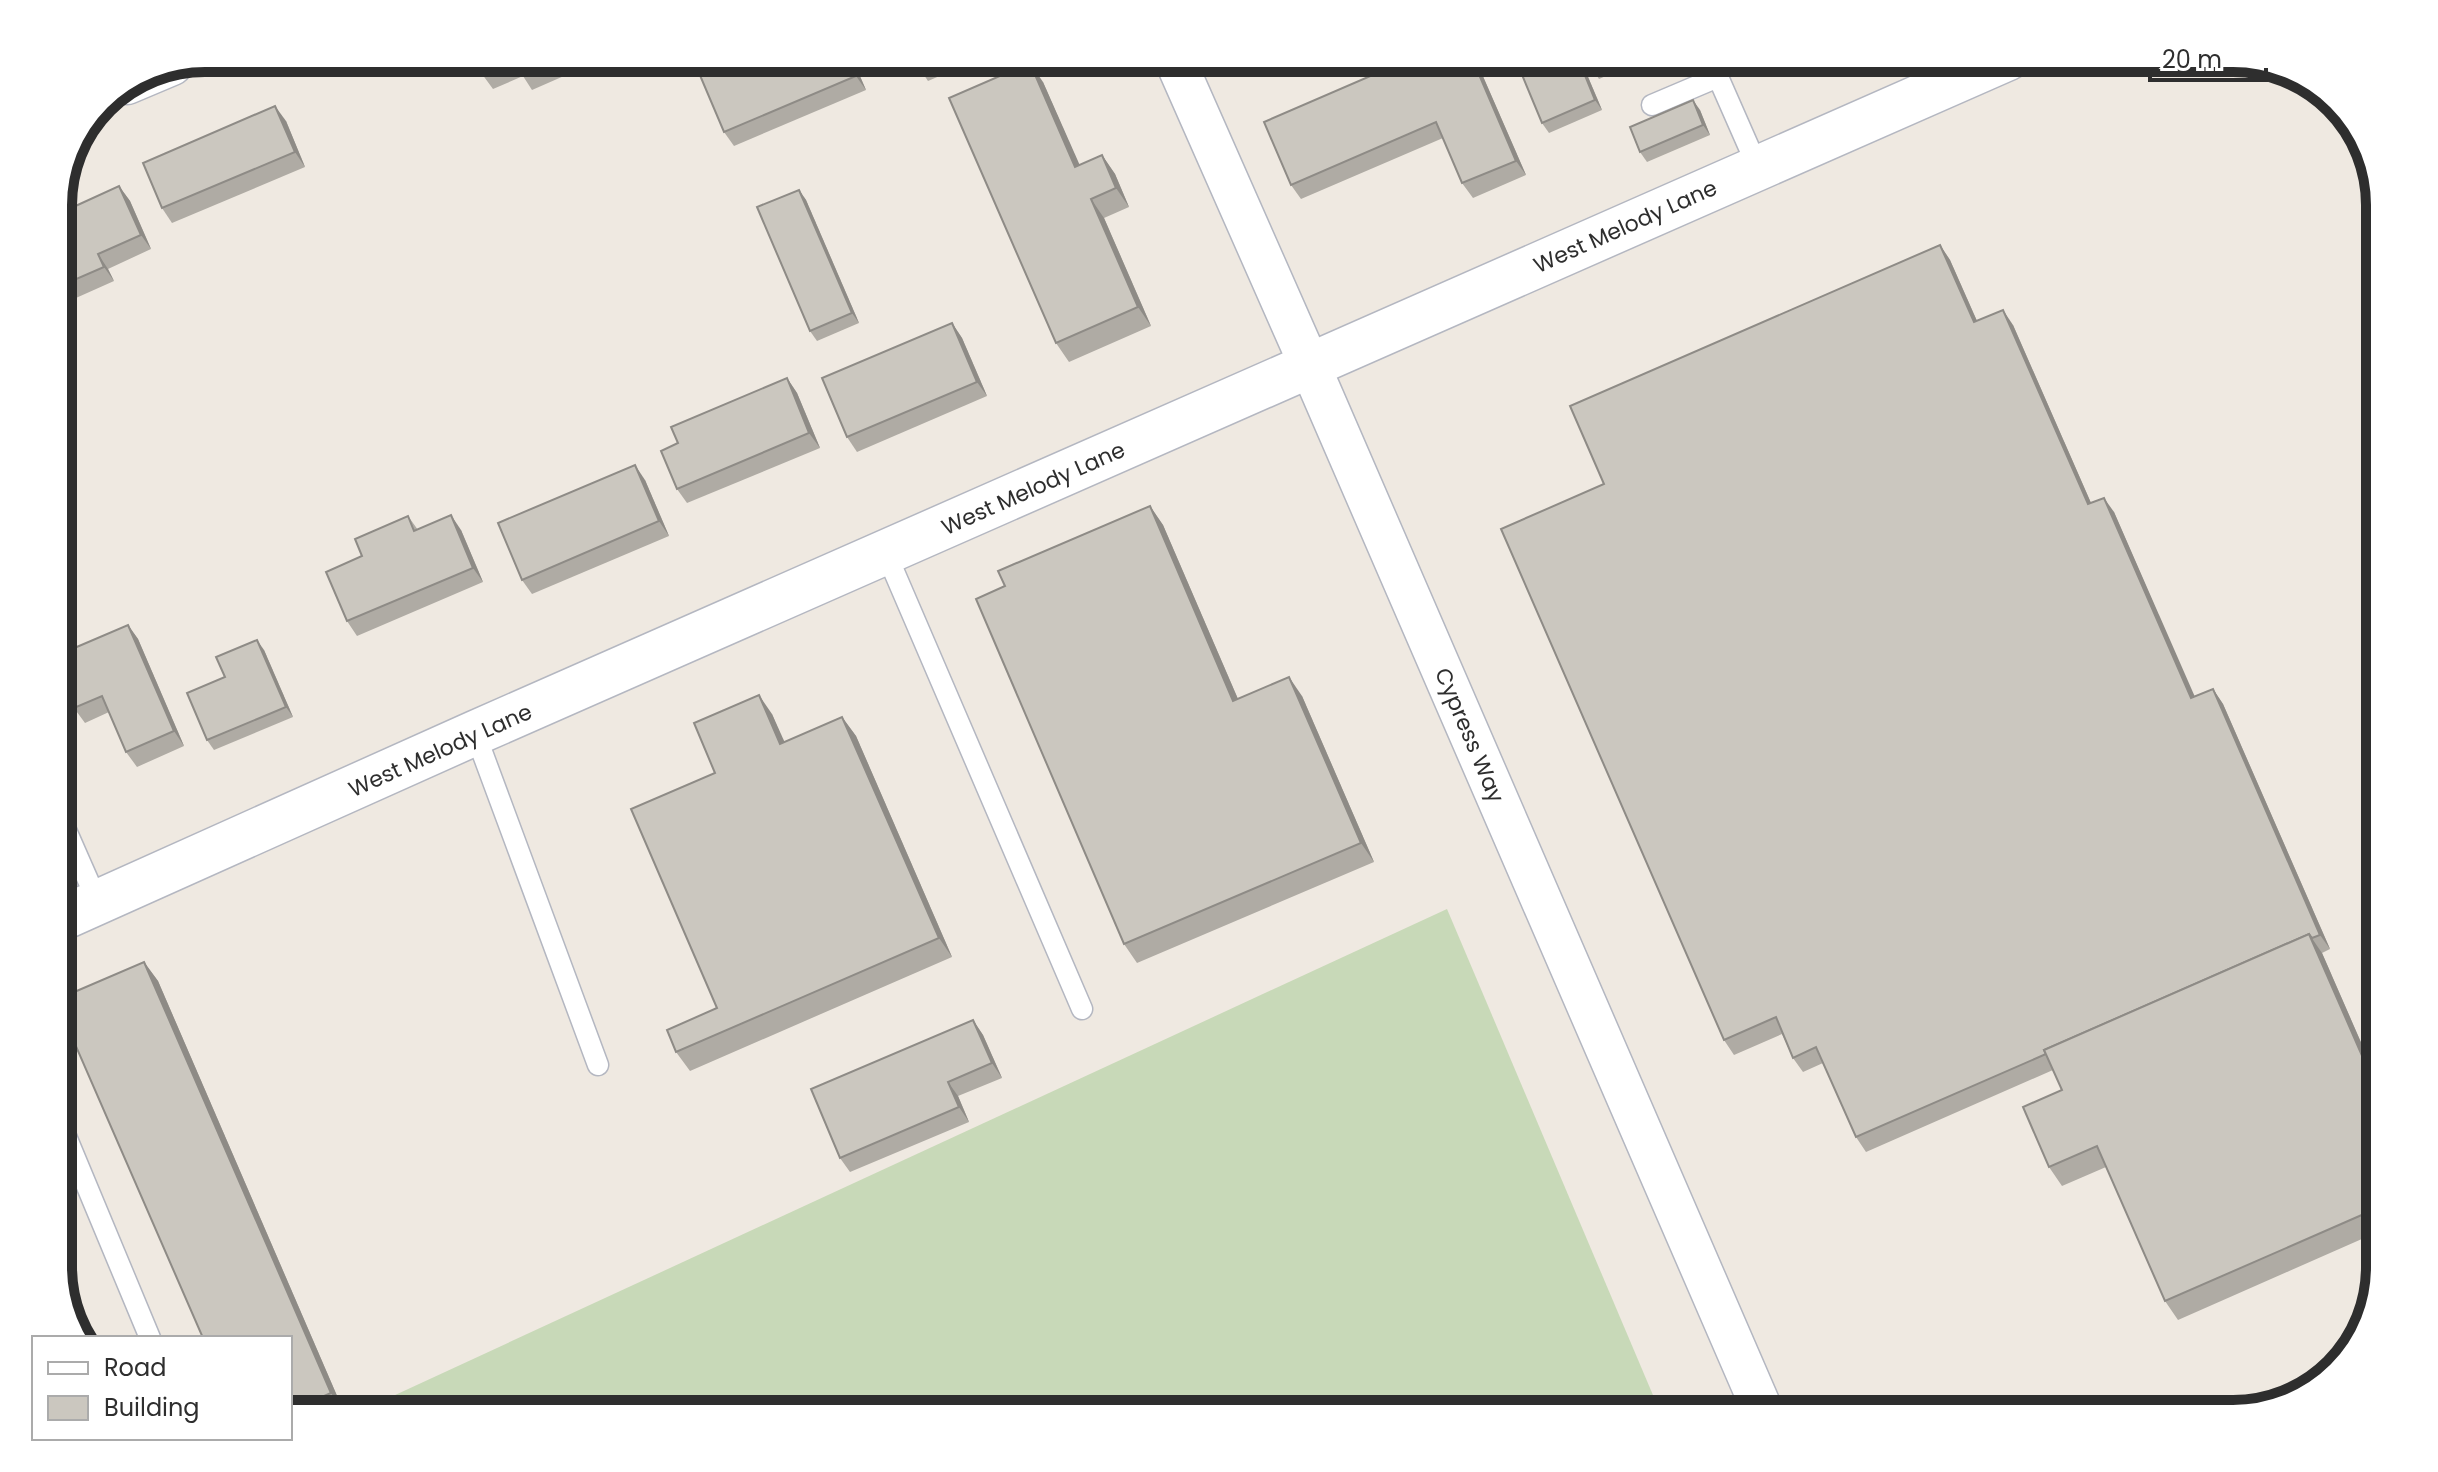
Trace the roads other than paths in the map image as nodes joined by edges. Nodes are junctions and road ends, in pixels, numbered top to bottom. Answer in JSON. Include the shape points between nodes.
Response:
{"nodes":[{"id":1,"x":1180,"y":72,"type":"edge"},
{"id":2,"x":1976,"y":72,"type":"edge"},
{"id":3,"x":1652,"y":105,"type":"dead end"},
{"id":4,"x":1758,"y":168,"type":"junction"},
{"id":5,"x":1310,"y":366,"type":"junction"},
{"id":6,"x":886,"y":553,"type":"junction"},
{"id":7,"x":475,"y":733,"type":"junction"},
{"id":8,"x":72,"y":844,"type":"edge"},
{"id":9,"x":98,"y":903,"type":"junction"},
{"id":10,"x":72,"y":914,"type":"edge"},
{"id":11,"x":1082,"y":1009,"type":"dead end"},
{"id":12,"x":598,"y":1065,"type":"dead end"},
{"id":13,"x":72,"y":1151,"type":"edge"},
{"id":14,"x":149,"y":1336,"type":"edge"},
{"id":15,"x":1758,"y":1400,"type":"edge"}],
"edges":[{"from":1,"to":5,"type":"street","name":"Cypress Way"},
{"from":2,"to":4,"type":"street","name":"West Melody Lane"},
{"from":3,"to":4,"type":"lane","via":[[1718,77]]},
{"from":4,"to":5,"type":"street","name":"West Melody Lane"},
{"from":5,"to":6,"type":"street","name":"West Melody Lane"},
{"from":5,"to":15,"type":"street","name":"Cypress Way"},
{"from":6,"to":7,"type":"street","name":"West Melody Lane"},
{"from":6,"to":11,"type":"lane"},
{"from":7,"to":9,"type":"street","name":"West Melody Lane"},
{"from":7,"to":12,"type":"lane"},
{"from":8,"to":9,"type":"lane"},
{"from":9,"to":10,"type":"street","name":"West Melody Lane"},
{"from":13,"to":14,"type":"lane"}]}
